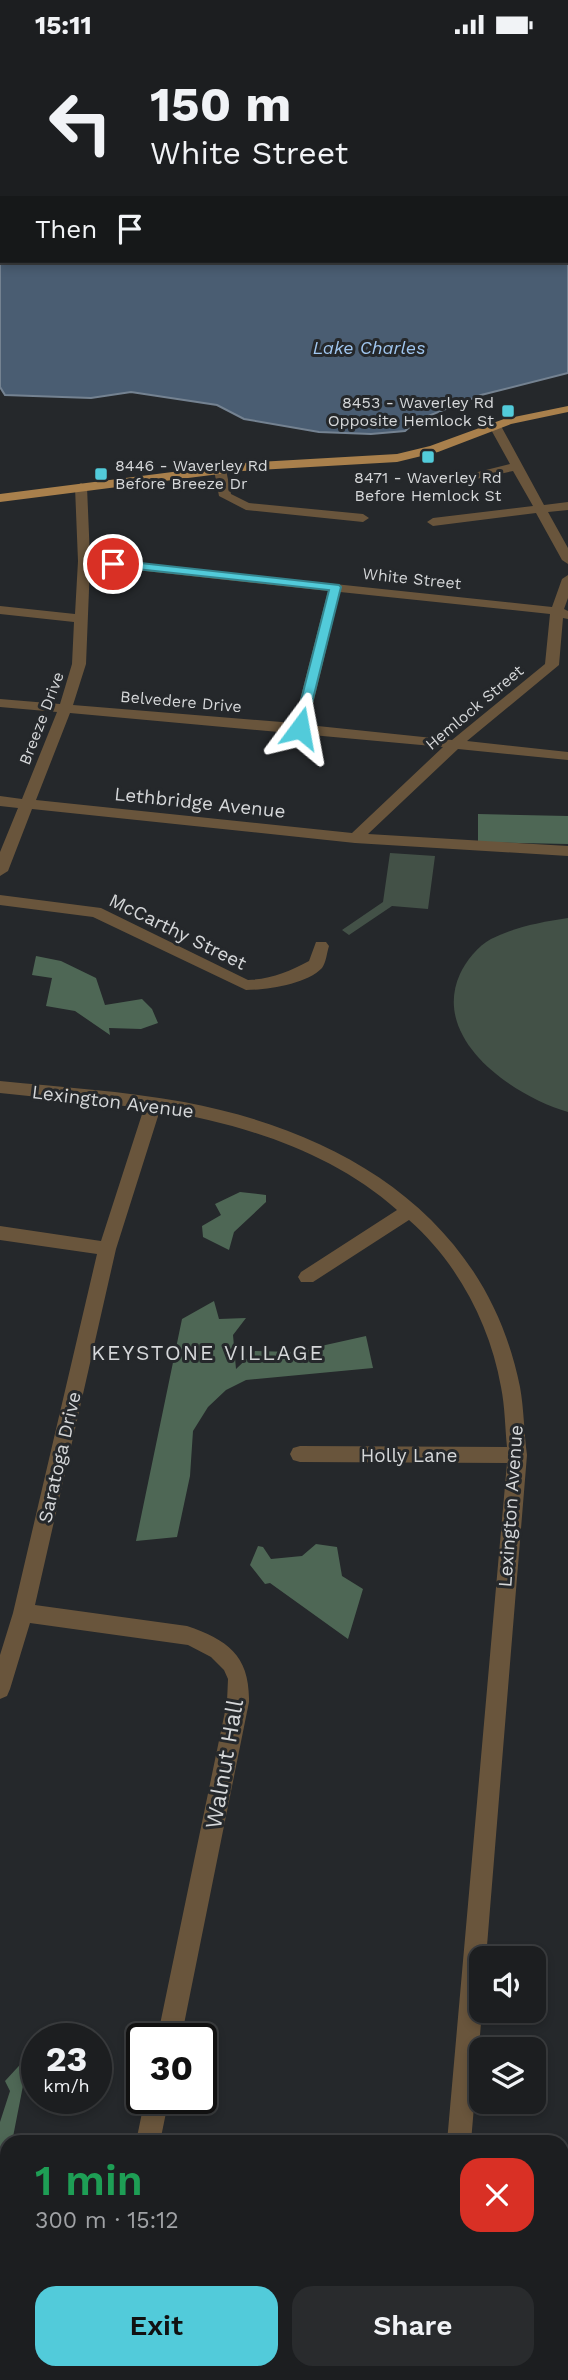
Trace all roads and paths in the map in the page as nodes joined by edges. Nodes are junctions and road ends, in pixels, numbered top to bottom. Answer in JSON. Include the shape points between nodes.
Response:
{"nodes":[{"id":1,"x":568,"y":409,"type":"edge"},
{"id":2,"x":495,"y":426,"type":"junction"},
{"id":3,"x":518,"y":466,"type":"junction"},
{"id":4,"x":220,"y":470,"type":"junction"},
{"id":5,"x":452,"y":479,"type":"dead end"},
{"id":6,"x":81,"y":487,"type":"junction"},
{"id":7,"x":0,"y":498,"type":"edge"},
{"id":8,"x":568,"y":506,"type":"edge"},
{"id":9,"x":540,"y":510,"type":"junction"},
{"id":10,"x":363,"y":518,"type":"dead end"},
{"id":11,"x":433,"y":522,"type":"dead end"},
{"id":12,"x":568,"y":560,"type":"edge"},
{"id":13,"x":83,"y":561,"type":"junction"},
{"id":14,"x":568,"y":579,"type":"edge"},
{"id":15,"x":335,"y":587,"type":"junction"},
{"id":16,"x":0,"y":610,"type":"edge"},
{"id":17,"x":563,"y":613,"type":"edge"},
{"id":18,"x":82,"y":618,"type":"junction"},
{"id":19,"x":0,"y":703,"type":"edge"},
{"id":20,"x":65,"y":709,"type":"junction"},
{"id":21,"x":300,"y":728,"type":"junction"},
{"id":22,"x":454,"y":745,"type":"junction"},
{"id":23,"x":568,"y":756,"type":"edge"},
{"id":24,"x":0,"y":801,"type":"edge"},
{"id":25,"x":26,"y":803,"type":"junction"},
{"id":26,"x":355,"y":838,"type":"junction"},
{"id":27,"x":568,"y":851,"type":"edge"},
{"id":28,"x":0,"y":871,"type":"edge"},
{"id":29,"x":0,"y":900,"type":"edge"},
{"id":30,"x":321,"y":946,"type":"dead end"},
{"id":31,"x":0,"y":1087,"type":"edge"},
{"id":32,"x":154,"y":1104,"type":"junction"},
{"id":33,"x":412,"y":1209,"type":"junction"},
{"id":34,"x":0,"y":1233,"type":"edge"},
{"id":35,"x":107,"y":1249,"type":"junction"},
{"id":36,"x":307,"y":1277,"type":"dead end"},
{"id":37,"x":300,"y":1454,"type":"dead end"},
{"id":38,"x":517,"y":1455,"type":"junction"},
{"id":39,"x":23,"y":1613,"type":"junction"},
{"id":40,"x":0,"y":1689,"type":"edge"},
{"id":41,"x":172,"y":2023,"type":"edge"},
{"id":42,"x":154,"y":2114,"type":"edge"},
{"id":43,"x":149,"y":2135,"type":"edge"},
{"id":44,"x":460,"y":2135,"type":"edge"}],
"edges":[{"from":1,"to":2,"type":"main road"},
{"from":2,"to":3,"type":"street"},
{"from":2,"to":4,"type":"main road","via":[[397,458]]},
{"from":3,"to":5,"type":"street"},
{"from":3,"to":9,"type":"street"},
{"from":4,"to":6,"type":"main road"},
{"from":4,"to":10,"type":"street","via":[[225,496],[246,506]]},
{"from":6,"to":7,"type":"main road"},
{"from":6,"to":13,"type":"street","name":"Breeze Drive"},
{"from":8,"to":9,"type":"street"},
{"from":9,"to":11,"type":"street"},
{"from":9,"to":12,"type":"street"},
{"from":13,"to":15,"type":"street","name":"White Street"},
{"from":13,"to":18,"type":"street","name":"Breeze Drive"},
{"from":14,"to":17,"type":"street","name":"Hemlock Street"},
{"from":15,"to":17,"type":"street","name":"White Street"},
{"from":15,"to":21,"type":"street"},
{"from":16,"to":18,"type":"street"},
{"from":17,"to":22,"type":"street","name":"Hemlock Street","via":[[552,665]]},
{"from":18,"to":20,"type":"street","name":"Breeze Drive","via":[[79,664]]},
{"from":19,"to":20,"type":"street","name":"Belvedere Drive"},
{"from":20,"to":21,"type":"street","name":"Belvedere Drive"},
{"from":20,"to":25,"type":"street","name":"Breeze Drive"},
{"from":21,"to":22,"type":"street","name":"Belvedere Drive"},
{"from":22,"to":23,"type":"street","name":"Belvedere Drive"},
{"from":22,"to":26,"type":"street","name":"Hemlock Street"},
{"from":24,"to":25,"type":"street","name":"Lethbridge Avenue"},
{"from":25,"to":26,"type":"street","name":"Lethbridge Avenue"},
{"from":25,"to":28,"type":"street","name":"Breeze Drive"},
{"from":26,"to":27,"type":"street","name":"Lethbridge Avenue"},
{"from":29,"to":30,"type":"street","name":"McCarthy Street","via":[[96,912],[246,985],[264,986],[299,974],[316,964]]},
{"from":31,"to":32,"type":"street","name":"Lexington Avenue"},
{"from":32,"to":33,"type":"street","name":"Lexington Avenue","via":[[280,1134],[353,1166]]},
{"from":32,"to":35,"type":"street","name":"Saratoga Drive"},
{"from":33,"to":36,"type":"street"},
{"from":33,"to":38,"type":"street","name":"Lexington Avenue","via":[[444,1242],[490,1318],[508,1363],[517,1414]]},
{"from":34,"to":35,"type":"street"},
{"from":35,"to":39,"type":"street","name":"Saratoga Drive"},
{"from":37,"to":38,"type":"street","name":"Holly Lane"},
{"from":38,"to":44,"type":"street","name":"Lexington Avenue"},
{"from":39,"to":40,"type":"street","name":"Saratoga Drive"},
{"from":39,"to":41,"type":"street","name":"Walnut Hall","via":[[187,1635],[206,1641],[238,1676],[238,1702]]},
{"from":42,"to":43,"type":"street"}]}
